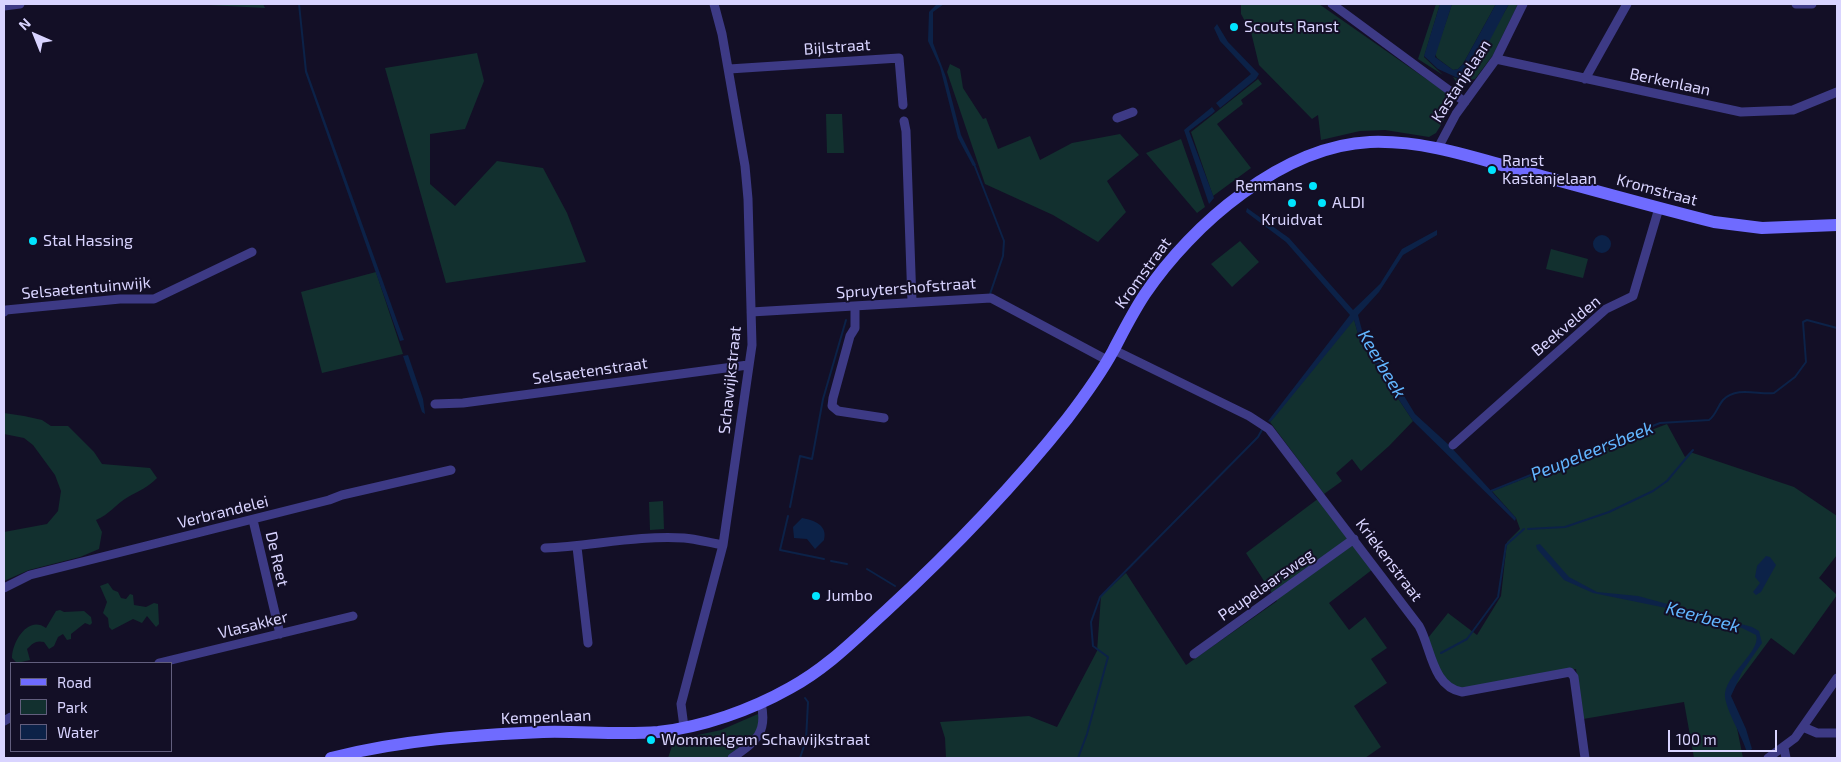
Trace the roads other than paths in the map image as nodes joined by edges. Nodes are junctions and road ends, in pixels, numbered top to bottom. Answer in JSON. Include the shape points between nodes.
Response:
{"nodes":[{"id":1,"x":20,"y":4,"type":"edge"},
{"id":2,"x":714,"y":4,"type":"edge"},
{"id":3,"x":1332,"y":4,"type":"edge"},
{"id":4,"x":1523,"y":4,"type":"edge"},
{"id":5,"x":1626,"y":4,"type":"edge"},
{"id":6,"x":1796,"y":4,"type":"edge"},
{"id":7,"x":1812,"y":4,"type":"edge"},
{"id":8,"x":4,"y":6,"type":"edge"},
{"id":9,"x":1496,"y":59,"type":"junction"},
{"id":10,"x":729,"y":69,"type":"junction"},
{"id":11,"x":1585,"y":80,"type":"junction"},
{"id":12,"x":1837,"y":92,"type":"edge"},
{"id":13,"x":1465,"y":102,"type":"junction"},
{"id":14,"x":902,"y":105,"type":"dead end"},
{"id":15,"x":1134,"y":112,"type":"dead end"},
{"id":16,"x":1117,"y":118,"type":"dead end"},
{"id":17,"x":904,"y":121,"type":"dead end"},
{"id":18,"x":1438,"y":148,"type":"junction"},
{"id":19,"x":1659,"y":208,"type":"junction"},
{"id":20,"x":1837,"y":225,"type":"edge"},
{"id":21,"x":252,"y":252,"type":"dead end"},
{"id":22,"x":912,"y":302,"type":"junction"},
{"id":23,"x":855,"y":306,"type":"junction"},
{"id":24,"x":4,"y":312,"type":"edge"},
{"id":25,"x":751,"y":312,"type":"junction"},
{"id":26,"x":1110,"y":355,"type":"junction"},
{"id":27,"x":748,"y":365,"type":"junction"},
{"id":28,"x":435,"y":404,"type":"dead end"},
{"id":29,"x":884,"y":418,"type":"dead end"},
{"id":30,"x":1453,"y":445,"type":"dead end"},
{"id":31,"x":451,"y":470,"type":"dead end"},
{"id":32,"x":253,"y":520,"type":"junction"},
{"id":33,"x":1354,"y":540,"type":"junction"},
{"id":34,"x":722,"y":545,"type":"junction"},
{"id":35,"x":577,"y":547,"type":"junction"},
{"id":36,"x":545,"y":548,"type":"dead end"},
{"id":37,"x":4,"y":588,"type":"edge"},
{"id":38,"x":353,"y":616,"type":"dead end"},
{"id":39,"x":280,"y":634,"type":"junction"},
{"id":40,"x":588,"y":643,"type":"dead end"},
{"id":41,"x":1194,"y":654,"type":"dead end"},
{"id":42,"x":163,"y":662,"type":"edge"},
{"id":43,"x":1837,"y":678,"type":"edge"},
{"id":44,"x":761,"y":703,"type":"junction"},
{"id":45,"x":684,"y":727,"type":"junction"},
{"id":46,"x":1803,"y":727,"type":"junction"},
{"id":47,"x":1837,"y":733,"type":"edge"},
{"id":48,"x":1784,"y":748,"type":"junction"},
{"id":49,"x":331,"y":758,"type":"edge"},
{"id":50,"x":732,"y":758,"type":"edge"},
{"id":51,"x":1585,"y":758,"type":"edge"},
{"id":52,"x":1768,"y":758,"type":"edge"},
{"id":53,"x":1786,"y":758,"type":"edge"}],
"edges":[{"from":1,"to":8,"type":"street"},
{"from":2,"to":10,"type":"street","name":"Schawijkstraat"},
{"from":3,"to":13,"type":"street"},
{"from":4,"to":9,"type":"street","name":"Kastanjelaan"},
{"from":5,"to":11,"type":"street"},
{"from":6,"to":7,"type":"street"},
{"from":9,"to":11,"type":"street","name":"Berkenlaan"},
{"from":9,"to":13,"type":"street","name":"Kastanjelaan"},
{"from":10,"to":14,"type":"street","name":"Bijlstraat","via":[[899,58]]},
{"from":10,"to":25,"type":"street","name":"Schawijkstraat","via":[[745,166]]},
{"from":11,"to":12,"type":"street","name":"Berkenlaan","via":[[1741,112],[1793,110]]},
{"from":13,"to":18,"type":"street","name":"Kastanjelaan"},
{"from":15,"to":16,"type":"street"},
{"from":17,"to":22,"type":"street"},
{"from":18,"to":19,"type":"main road","name":"Kromstraat"},
{"from":18,"to":26,"type":"main road","name":"Kromstraat","via":[[1386,142],[1348,144],[1311,155],[1264,179],[1203,226],[1174,254],[1138,304]]},
{"from":19,"to":20,"type":"main road","name":"Kromstraat","via":[[1740,226]]},
{"from":19,"to":30,"type":"street","name":"Beekvelden","via":[[1633,296],[1606,309]]},
{"from":21,"to":24,"type":"street","name":"Selsaetentuinwijk","via":[[154,299],[101,301]]},
{"from":22,"to":23,"type":"street","name":"Spruytershofstraat"},
{"from":22,"to":26,"type":"street","name":"Spruytershofstraat","via":[[992,298]]},
{"from":23,"to":25,"type":"street","name":"Spruytershofstraat"},
{"from":23,"to":29,"type":"street","via":[[855,328],[832,406],[838,411]]},
{"from":25,"to":27,"type":"street","name":"Schawijkstraat","via":[[752,345]]},
{"from":26,"to":33,"type":"street","name":"Kriekenstraat","via":[[1261,421]]},
{"from":26,"to":44,"type":"main road","name":"Kromstraat","via":[[1080,401],[1044,446],[908,590],[829,663]]},
{"from":27,"to":28,"type":"street","name":"Selsaetenstraat"},
{"from":27,"to":34,"type":"street","name":"Schawijkstraat"},
{"from":31,"to":32,"type":"street","name":"Verbrandelei","via":[[342,494]]},
{"from":32,"to":37,"type":"street","name":"Verbrandelei","via":[[30,575]]},
{"from":32,"to":39,"type":"street","name":"De Reet"},
{"from":33,"to":41,"type":"street","name":"Peupelaarsweg"},
{"from":33,"to":51,"type":"street","name":"Kriekenstraat","via":[[1419,626],[1432,662],[1451,689],[1462,692],[1550,674],[1572,674]]},
{"from":34,"to":35,"type":"street","via":[[686,538],[646,538]]},
{"from":34,"to":45,"type":"street","name":"Schawijkstraat","via":[[682,700]]},
{"from":35,"to":36,"type":"street"},
{"from":35,"to":40,"type":"street"},
{"from":38,"to":39,"type":"street","name":"Vlasakker"},
{"from":39,"to":42,"type":"street","name":"Vlasakker"},
{"from":43,"to":46,"type":"street"},
{"from":44,"to":45,"type":"main road","name":"Kempenlaan"},
{"from":44,"to":50,"type":"street","via":[[764,727]]},
{"from":45,"to":49,"type":"main road","name":"Kempenlaan","via":[[653,732],[474,736],[404,744]]},
{"from":46,"to":47,"type":"street","via":[[1817,733]]},
{"from":46,"to":48,"type":"street"},
{"from":48,"to":52,"type":"street"},
{"from":48,"to":53,"type":"street"}]}
